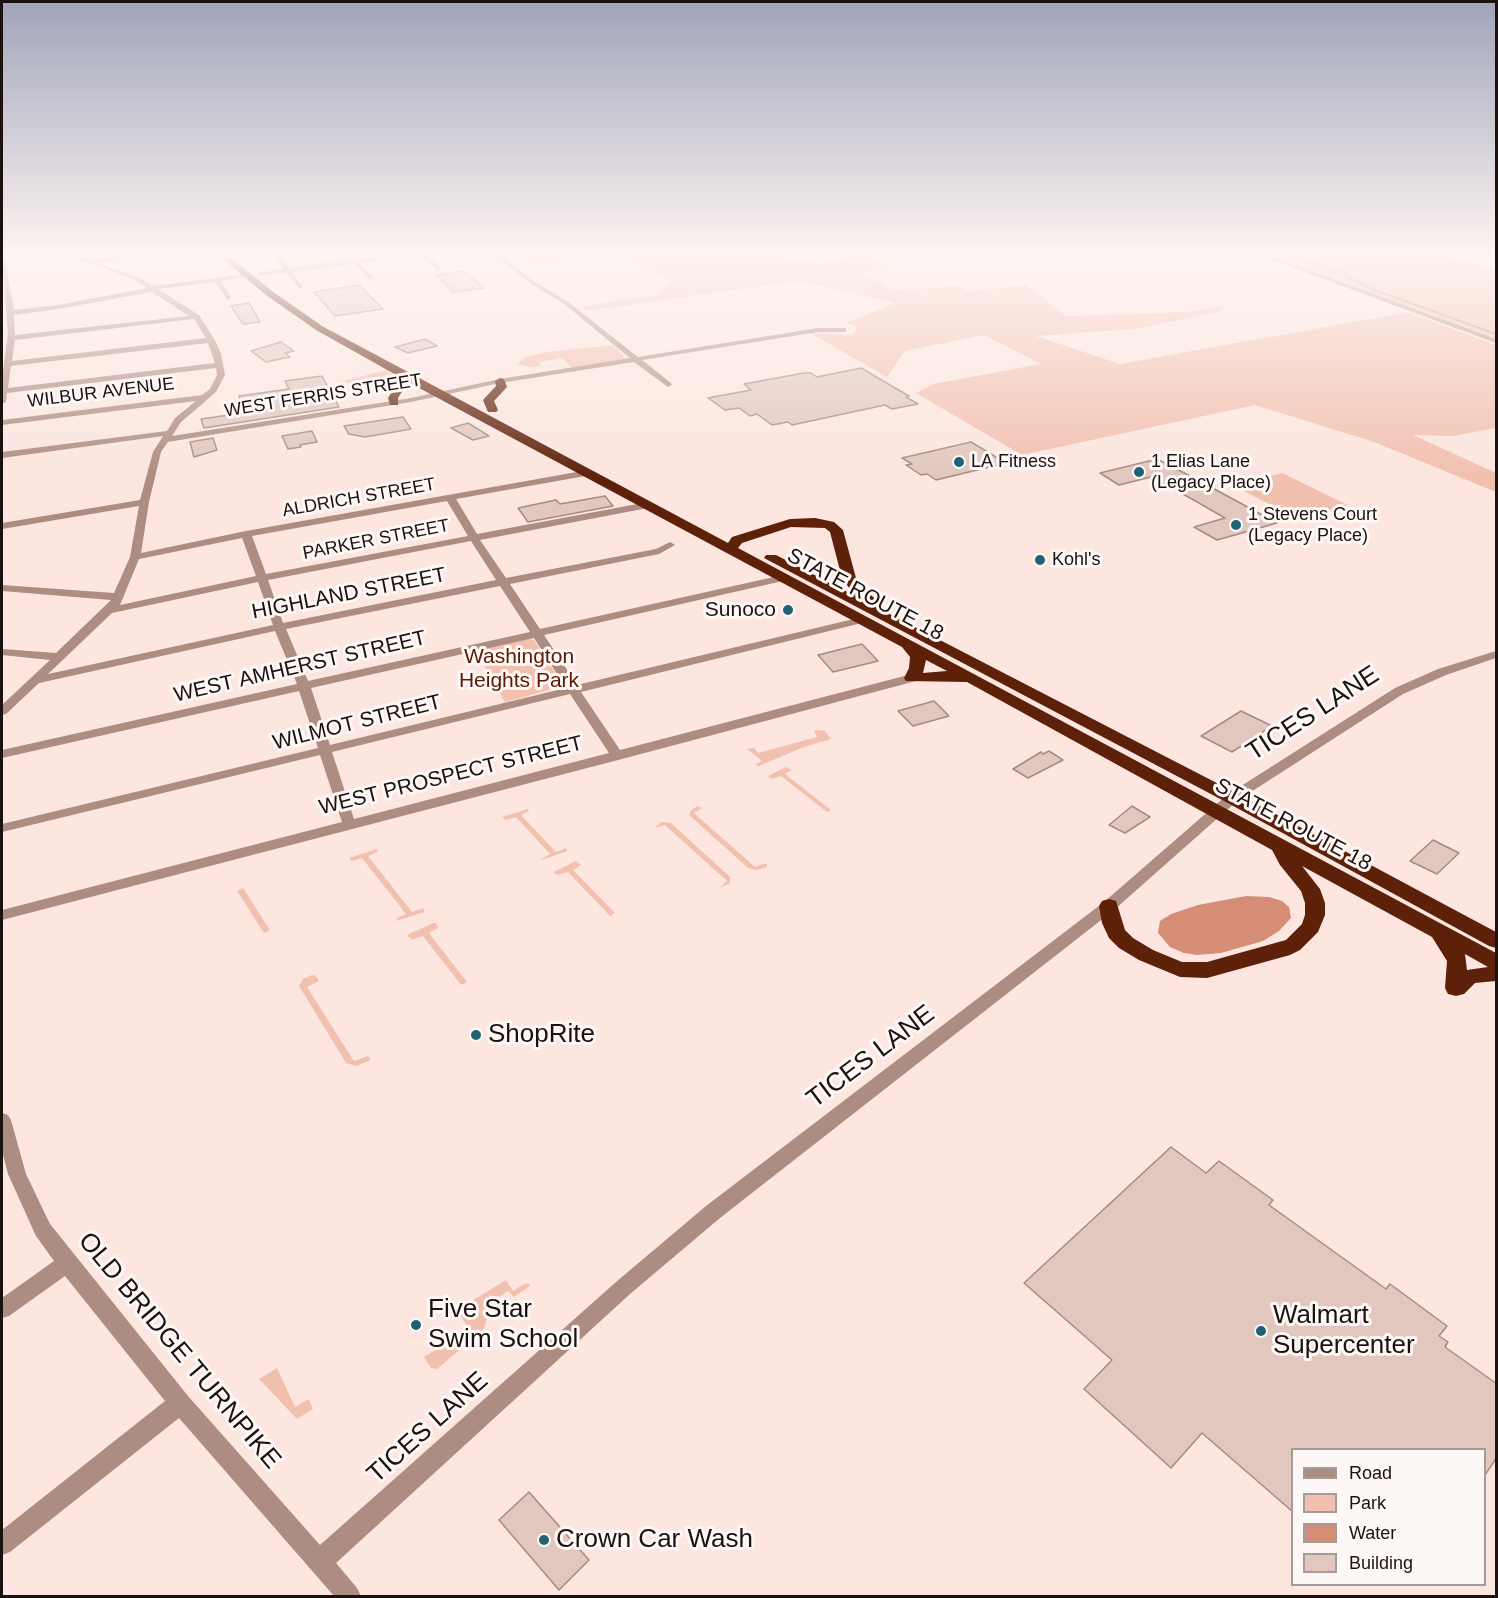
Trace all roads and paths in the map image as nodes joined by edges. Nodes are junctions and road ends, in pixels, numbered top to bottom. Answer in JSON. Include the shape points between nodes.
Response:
{"nodes":[{"id":1,"x":11,"y":329,"type":"edge"},
{"id":2,"x":83,"y":329,"type":"edge"},
{"id":3,"x":204,"y":329,"type":"edge"},
{"id":4,"x":320,"y":329,"type":"edge"},
{"id":5,"x":336,"y":329,"type":"edge"},
{"id":6,"x":598,"y":329,"type":"edge"},
{"id":7,"x":1463,"y":329,"type":"edge"},
{"id":8,"x":843,"y":330,"type":"dead end"},
{"id":9,"x":11,"y":336,"type":"junction"},
{"id":10,"x":2,"y":339,"type":"edge"},
{"id":11,"x":211,"y":340,"type":"junction"},
{"id":12,"x":1497,"y":341,"type":"edge"},
{"id":13,"x":637,"y":360,"type":"junction"},
{"id":14,"x":7,"y":364,"type":"junction"},
{"id":15,"x":220,"y":365,"type":"junction"},
{"id":16,"x":403,"y":375,"type":"junction"},
{"id":17,"x":500,"y":381,"type":"junction"},
{"id":18,"x":668,"y":385,"type":"dead end"},
{"id":19,"x":2,"y":391,"type":"edge"},
{"id":20,"x":446,"y":392,"type":"junction"},
{"id":21,"x":205,"y":397,"type":"junction"},
{"id":22,"x":2,"y":402,"type":"edge"},
{"id":23,"x":394,"y":403,"type":"junction"},
{"id":24,"x":492,"y":410,"type":"junction"},
{"id":25,"x":2,"y":422,"type":"edge"},
{"id":26,"x":166,"y":436,"type":"junction"},
{"id":27,"x":2,"y":455,"type":"edge"},
{"id":28,"x":588,"y":473,"type":"junction"},
{"id":29,"x":451,"y":499,"type":"junction"},
{"id":30,"x":144,"y":502,"type":"junction"},
{"id":31,"x":648,"y":505,"type":"junction"},
{"id":32,"x":2,"y":526,"type":"edge"},
{"id":33,"x":246,"y":534,"type":"junction"},
{"id":34,"x":474,"y":538,"type":"junction"},
{"id":35,"x":670,"y":545,"type":"dead end"},
{"id":36,"x":734,"y":545,"type":"junction"},
{"id":37,"x":135,"y":557,"type":"junction"},
{"id":38,"x":262,"y":578,"type":"junction"},
{"id":39,"x":783,"y":578,"type":"junction"},
{"id":40,"x":505,"y":583,"type":"junction"},
{"id":41,"x":2,"y":588,"type":"edge"},
{"id":42,"x":118,"y":597,"type":"junction"},
{"id":43,"x":111,"y":610,"type":"junction"},
{"id":44,"x":862,"y":620,"type":"junction"},
{"id":45,"x":900,"y":625,"type":"junction"},
{"id":46,"x":279,"y":627,"type":"junction"},
{"id":47,"x":538,"y":634,"type":"junction"},
{"id":48,"x":909,"y":646,"type":"junction"},
{"id":49,"x":2,"y":652,"type":"edge"},
{"id":50,"x":1497,"y":654,"type":"edge"},
{"id":51,"x":61,"y":657,"type":"junction"},
{"id":52,"x":912,"y":678,"type":"junction"},
{"id":53,"x":35,"y":680,"type":"junction"},
{"id":54,"x":977,"y":682,"type":"junction"},
{"id":55,"x":304,"y":686,"type":"junction"},
{"id":56,"x":572,"y":691,"type":"junction"},
{"id":57,"x":2,"y":711,"type":"edge"},
{"id":58,"x":325,"y":751,"type":"junction"},
{"id":59,"x":2,"y":754,"type":"edge"},
{"id":60,"x":616,"y":756,"type":"junction"},
{"id":61,"x":1232,"y":798,"type":"junction"},
{"id":62,"x":1216,"y":811,"type":"junction"},
{"id":63,"x":349,"y":823,"type":"junction"},
{"id":64,"x":2,"y":828,"type":"edge"},
{"id":65,"x":1277,"y":844,"type":"junction"},
{"id":66,"x":1109,"y":906,"type":"junction"},
{"id":67,"x":2,"y":915,"type":"edge"},
{"id":68,"x":1437,"y":929,"type":"junction"},
{"id":69,"x":1497,"y":941,"type":"edge"},
{"id":70,"x":1497,"y":962,"type":"edge"},
{"id":71,"x":1497,"y":974,"type":"edge"},
{"id":72,"x":2,"y":1120,"type":"edge"},
{"id":73,"x":67,"y":1263,"type":"junction"},
{"id":74,"x":2,"y":1309,"type":"edge"},
{"id":75,"x":180,"y":1404,"type":"junction"},
{"id":76,"x":2,"y":1544,"type":"edge"},
{"id":77,"x":319,"y":1562,"type":"junction"},
{"id":78,"x":349,"y":1596,"type":"edge"}],
"edges":[{"from":1,"to":9,"type":"street"},
{"from":2,"to":9,"type":"street"},
{"from":3,"to":11,"type":"street"},
{"from":4,"to":16,"type":"highway","name":"STATE ROUTE 18"},
{"from":5,"to":20,"type":"highway","name":"STATE ROUTE 18"},
{"from":6,"to":13,"type":"street"},
{"from":7,"to":12,"type":"street"},
{"from":8,"to":13,"type":"street","name":"WEST FERRIS STREET","via":[[818,330]]},
{"from":9,"to":10,"type":"street"},
{"from":9,"to":14,"type":"street"},
{"from":11,"to":14,"type":"street"},
{"from":11,"to":15,"type":"street"},
{"from":13,"to":17,"type":"street","name":"WEST FERRIS STREET"},
{"from":13,"to":18,"type":"street"},
{"from":14,"to":19,"type":"street"},
{"from":15,"to":19,"type":"street"},
{"from":15,"to":21,"type":"street","via":[[218,384]]},
{"from":16,"to":20,"type":"highway","name":"STATE ROUTE 18"},
{"from":16,"to":23,"type":"highway"},
{"from":17,"to":20,"type":"street","name":"WEST FERRIS STREET"},
{"from":17,"to":24,"type":"highway","via":[[502,387],[488,400]]},
{"from":19,"to":22,"type":"street"},
{"from":20,"to":23,"type":"street","name":"WEST FERRIS STREET"},
{"from":20,"to":24,"type":"highway","name":"STATE ROUTE 18"},
{"from":20,"to":28,"type":"highway","name":"STATE ROUTE 18"},
{"from":21,"to":25,"type":"street","name":"WILBUR AVENUE"},
{"from":21,"to":26,"type":"street"},
{"from":23,"to":26,"type":"street","name":"WEST FERRIS STREET"},
{"from":24,"to":36,"type":"highway","name":"STATE ROUTE 18"},
{"from":26,"to":27,"type":"street","name":"WEST FERRIS STREET"},
{"from":26,"to":30,"type":"street","via":[[152,466]]},
{"from":28,"to":29,"type":"street","name":"ALDRICH STREET"},
{"from":28,"to":31,"type":"highway","name":"STATE ROUTE 18"},
{"from":29,"to":33,"type":"street","name":"ALDRICH STREET"},
{"from":29,"to":34,"type":"street"},
{"from":30,"to":32,"type":"street"},
{"from":30,"to":37,"type":"street"},
{"from":31,"to":34,"type":"street","name":"PARKER STREET"},
{"from":31,"to":36,"type":"highway","name":"STATE ROUTE 18"},
{"from":33,"to":37,"type":"street","name":"ALDRICH STREET"},
{"from":33,"to":38,"type":"street"},
{"from":34,"to":38,"type":"street","name":"PARKER STREET"},
{"from":34,"to":40,"type":"street"},
{"from":35,"to":40,"type":"street","name":"HIGHLAND STREET","via":[[659,551]]},
{"from":36,"to":39,"type":"highway","name":"STATE ROUTE 18"},
{"from":36,"to":45,"type":"highway","name":"STATE ROUTE 18"},
{"from":36,"to":45,"type":"highway","via":[[799,522],[829,525],[836,530],[849,578],[859,592]]},
{"from":37,"to":42,"type":"street"},
{"from":38,"to":43,"type":"street","name":"PARKER STREET"},
{"from":38,"to":46,"type":"street"},
{"from":39,"to":44,"type":"highway","name":"STATE ROUTE 18"},
{"from":39,"to":47,"type":"street","name":"WEST AMHERST STREET"},
{"from":40,"to":46,"type":"street","name":"HIGHLAND STREET"},
{"from":40,"to":47,"type":"street"},
{"from":41,"to":42,"type":"street"},
{"from":42,"to":43,"type":"street"},
{"from":43,"to":51,"type":"street"},
{"from":44,"to":48,"type":"highway","name":"STATE ROUTE 18"},
{"from":44,"to":56,"type":"street","name":"WILMOT STREET"},
{"from":45,"to":61,"type":"highway","name":"STATE ROUTE 18"},
{"from":46,"to":53,"type":"street","name":"HIGHLAND STREET"},
{"from":46,"to":55,"type":"street"},
{"from":47,"to":55,"type":"street","name":"WEST AMHERST STREET"},
{"from":47,"to":56,"type":"street"},
{"from":48,"to":52,"type":"highway","via":[[918,657]]},
{"from":48,"to":54,"type":"highway","name":"STATE ROUTE 18"},
{"from":49,"to":51,"type":"street"},
{"from":50,"to":61,"type":"street","name":"TICES LANE","via":[[1399,691]]},
{"from":51,"to":53,"type":"street"},
{"from":52,"to":54,"type":"highway","via":[[951,676]]},
{"from":52,"to":60,"type":"street","name":"WEST PROSPECT STREET"},
{"from":53,"to":57,"type":"street"},
{"from":54,"to":62,"type":"highway","name":"STATE ROUTE 18"},
{"from":55,"to":58,"type":"street"},
{"from":55,"to":59,"type":"street","name":"WEST AMHERST STREET"},
{"from":56,"to":58,"type":"street","name":"WILMOT STREET"},
{"from":56,"to":60,"type":"street"},
{"from":58,"to":63,"type":"street"},
{"from":58,"to":64,"type":"street","name":"WILMOT STREET"},
{"from":60,"to":63,"type":"street","name":"WEST PROSPECT STREET"},
{"from":61,"to":62,"type":"street","name":"TICES LANE"},
{"from":61,"to":69,"type":"highway","name":"STATE ROUTE 18"},
{"from":62,"to":65,"type":"highway","name":"STATE ROUTE 18"},
{"from":62,"to":66,"type":"street","name":"TICES LANE"},
{"from":63,"to":67,"type":"street","name":"WEST PROSPECT STREET"},
{"from":65,"to":66,"type":"highway","via":[[1311,889],[1316,915],[1311,927],[1282,950],[1208,970],[1180,969],[1126,943],[1116,933]]},
{"from":65,"to":68,"type":"highway","name":"STATE ROUTE 18"},
{"from":66,"to":77,"type":"street","name":"TICES LANE","via":[[713,1212]]},
{"from":68,"to":70,"type":"highway","name":"STATE ROUTE 18"},
{"from":68,"to":71,"type":"highway","via":[[1456,961],[1456,988],[1472,976]]},
{"from":72,"to":73,"type":"street","name":"OLD BRIDGE TURNPIKE","via":[[22,1183],[43,1230]]},
{"from":73,"to":74,"type":"street"},
{"from":73,"to":75,"type":"street","name":"OLD BRIDGE TURNPIKE"},
{"from":75,"to":76,"type":"street"},
{"from":75,"to":77,"type":"street","name":"OLD BRIDGE TURNPIKE"},
{"from":77,"to":78,"type":"street","name":"OLD BRIDGE TURNPIKE"}]}
